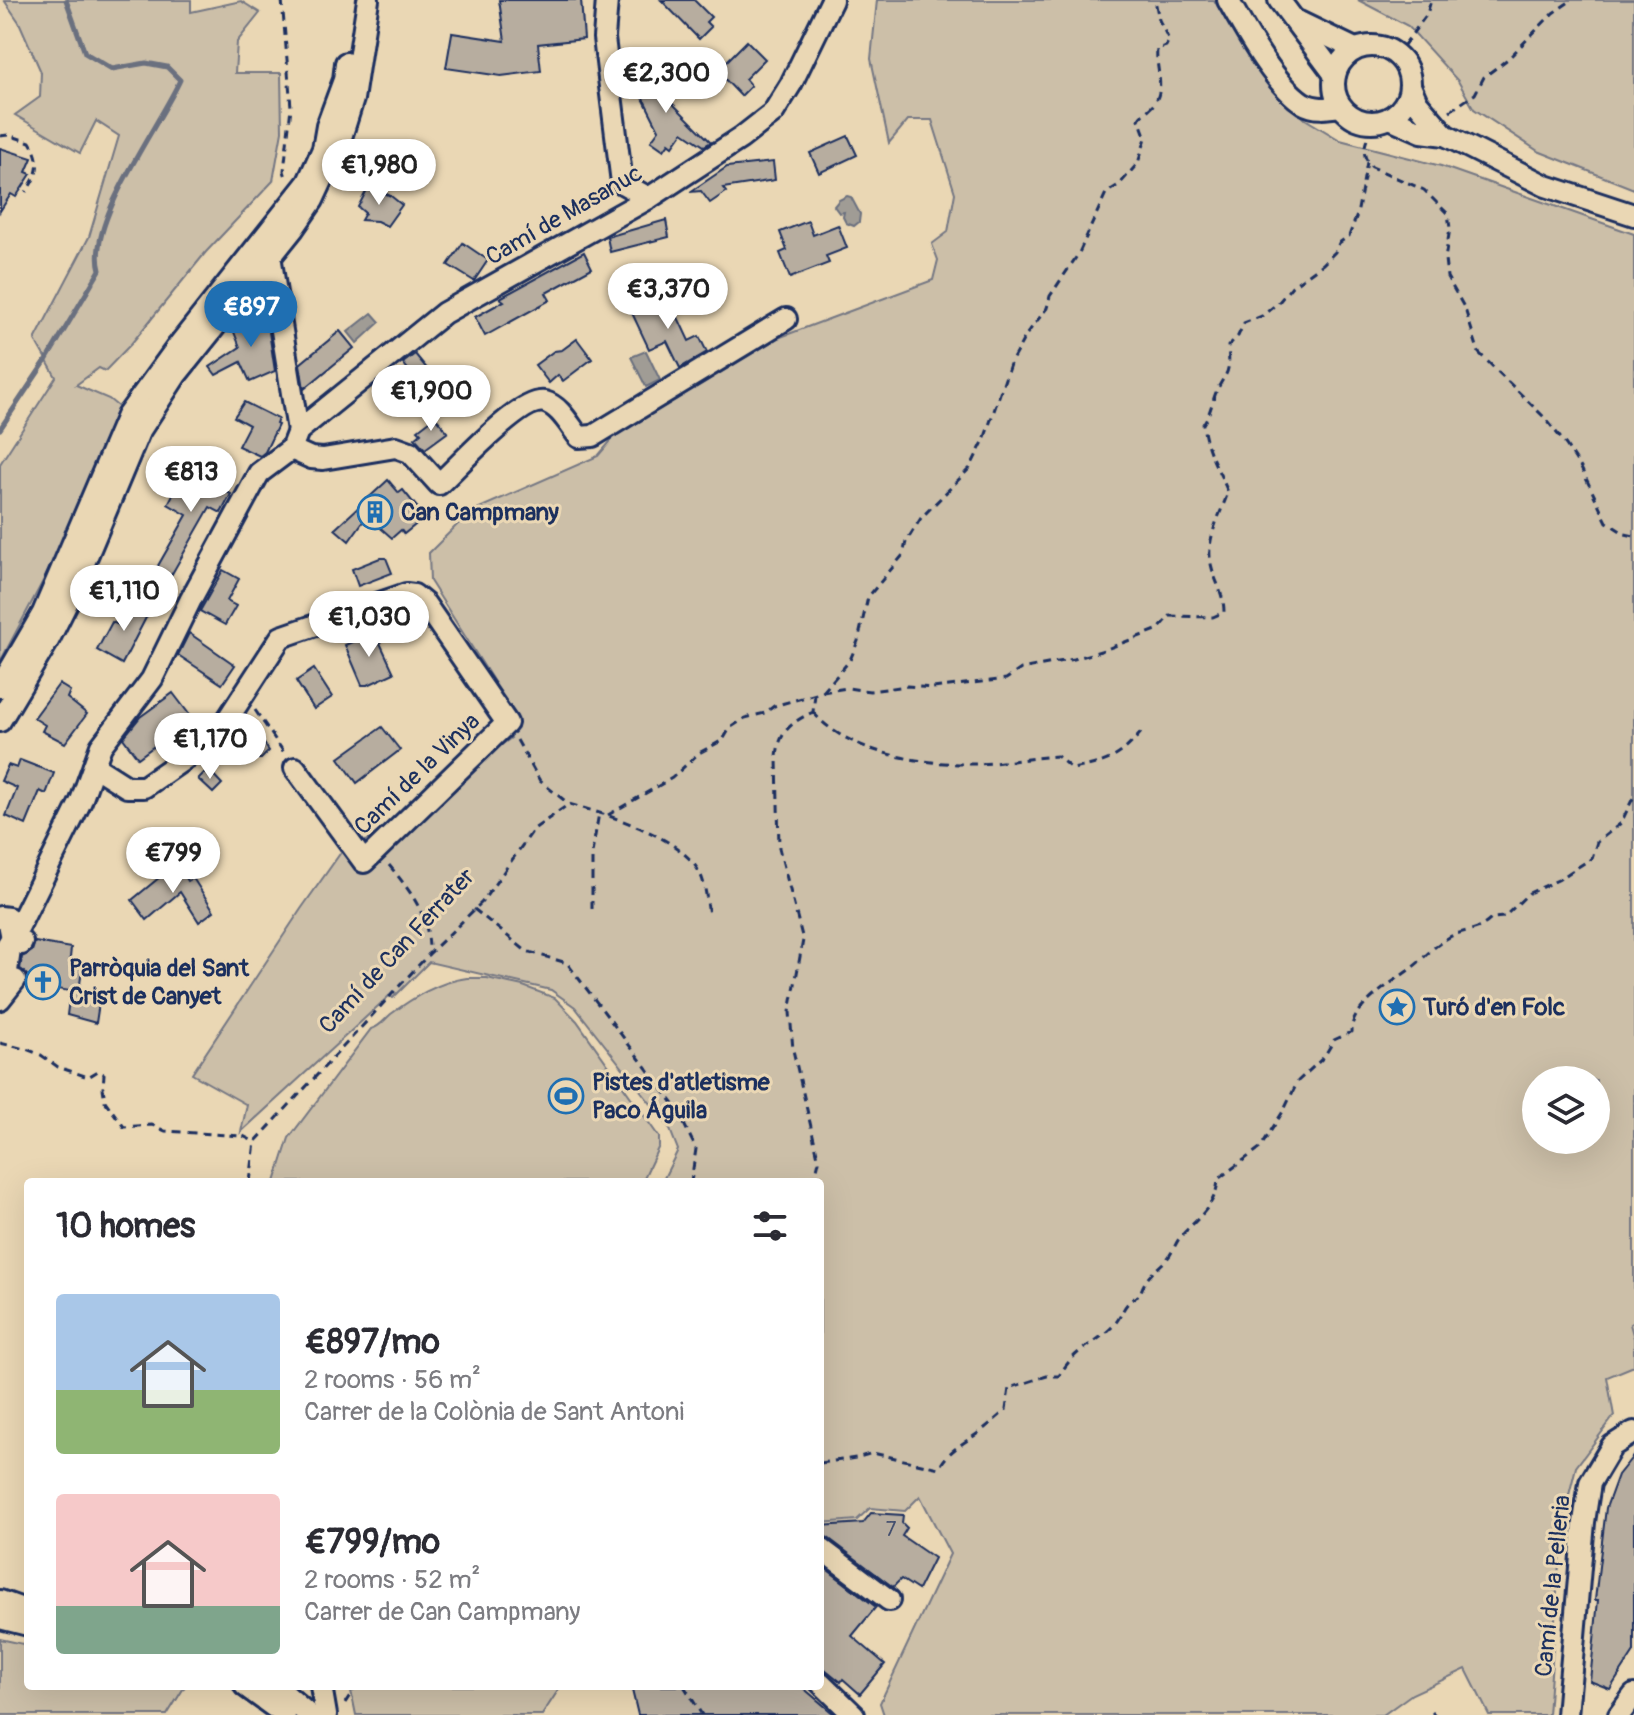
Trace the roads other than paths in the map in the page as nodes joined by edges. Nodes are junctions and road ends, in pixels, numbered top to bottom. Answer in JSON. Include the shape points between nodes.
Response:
{"nodes":[{"id":1,"x":607,"y":0,"type":"edge"},
{"id":2,"x":832,"y":0,"type":"edge"},
{"id":3,"x":1228,"y":0,"type":"edge"},
{"id":4,"x":1279,"y":0,"type":"edge"},
{"id":5,"x":359,"y":3,"type":"edge"},
{"id":6,"x":1295,"y":20,"type":"junction"},
{"id":7,"x":1355,"y":49,"type":"junction"},
{"id":8,"x":1334,"y":79,"type":"junction"},
{"id":9,"x":1288,"y":88,"type":"junction"},
{"id":10,"x":1411,"y":88,"type":"junction"},
{"id":11,"x":1340,"y":106,"type":"junction"},
{"id":12,"x":1390,"y":118,"type":"junction"},
{"id":13,"x":1445,"y":135,"type":"junction"},
{"id":14,"x":308,"y":182,"type":"junction"},
{"id":15,"x":649,"y":198,"type":"junction"},
{"id":16,"x":1634,"y":215,"type":"edge"},
{"id":17,"x":271,"y":257,"type":"junction"},
{"id":18,"x":786,"y":319,"type":"dead end"},
{"id":19,"x":294,"y":440,"type":"junction"},
{"id":20,"x":0,"y":687,"type":"edge"},
{"id":21,"x":0,"y":721,"type":"edge"},
{"id":22,"x":94,"y":766,"type":"junction"},
{"id":23,"x":295,"y":768,"type":"road end"},
{"id":24,"x":0,"y":917,"type":"edge"},
{"id":25,"x":12,"y":938,"type":"junction"},
{"id":26,"x":0,"y":957,"type":"edge"},
{"id":27,"x":0,"y":999,"type":"edge"},
{"id":28,"x":1634,"y":1432,"type":"edge"},
{"id":29,"x":824,"y":1551,"type":"edge"},
{"id":30,"x":889,"y":1600,"type":"dead end"},
{"id":31,"x":0,"y":1601,"type":"edge"},
{"id":32,"x":24,"y":1610,"type":"edge"},
{"id":33,"x":0,"y":1618,"type":"edge"},
{"id":34,"x":24,"y":1624,"type":"edge"},
{"id":35,"x":824,"y":1686,"type":"edge"},
{"id":36,"x":251,"y":1690,"type":"edge"},
{"id":37,"x":280,"y":1690,"type":"edge"},
{"id":38,"x":282,"y":1690,"type":"edge"},
{"id":39,"x":323,"y":1690,"type":"edge"},
{"id":40,"x":1634,"y":1695,"type":"edge"},
{"id":41,"x":332,"y":1714,"type":"edge"},
{"id":42,"x":285,"y":1715,"type":"edge"},
{"id":43,"x":294,"y":1715,"type":"edge"},
{"id":44,"x":309,"y":1715,"type":"edge"},
{"id":45,"x":854,"y":1715,"type":"edge"},
{"id":46,"x":1567,"y":1715,"type":"edge"},
{"id":47,"x":1619,"y":1715,"type":"edge"}],
"edges":[{"from":1,"to":15,"type":"street","via":[[604,38],[622,183]]},
{"from":2,"to":15,"type":"street","name":"Camí de Masanuc","via":[[773,113]]},
{"from":3,"to":9,"type":"street"},
{"from":4,"to":6,"type":"street"},
{"from":5,"to":14,"type":"street","via":[[344,80]]},
{"from":5,"to":17,"type":"street","via":[[353,99],[339,144],[313,200]]},
{"from":6,"to":7,"type":"street"},
{"from":6,"to":8,"type":"street"},
{"from":7,"to":8,"type":"street","via":[[1342,60]]},
{"from":7,"to":10,"type":"street","via":[[1374,45],[1393,52],[1408,69]]},
{"from":8,"to":9,"type":"street","via":[[1314,94]]},
{"from":8,"to":11,"type":"street"},
{"from":9,"to":11,"type":"street","via":[[1304,104]]},
{"from":10,"to":12,"type":"street","via":[[1403,107]]},
{"from":10,"to":13,"type":"street"},
{"from":11,"to":12,"type":"street","via":[[1360,121]]},
{"from":12,"to":13,"type":"street"},
{"from":13,"to":16,"type":"street","via":[[1546,186]]},
{"from":14,"to":17,"type":"street","via":[[306,197],[269,248]]},
{"from":14,"to":20,"type":"street","via":[[127,416],[43,613]]},
{"from":15,"to":19,"type":"street","name":"Camí de Masanuc","via":[[444,313]]},
{"from":17,"to":19,"type":"street"},
{"from":17,"to":21,"type":"street","via":[[176,375],[139,432],[69,599]]},
{"from":18,"to":19,"type":"street","via":[[593,436],[579,437],[549,403],[531,403],[439,484],[410,452],[396,447],[323,459],[311,458]]},
{"from":19,"to":22,"type":"street","name":"Camí de Masanuc","via":[[259,473],[152,679],[101,746]]},
{"from":22,"to":23,"type":"street","name":"Camí de la Vinya","via":[[127,787],[144,787],[216,737],[281,637],[406,594],[425,604],[507,723],[370,856]]},
{"from":22,"to":25,"type":"street","name":"Camí de Masanuc"},
{"from":24,"to":25,"type":"street","via":[[8,918]]},
{"from":25,"to":26,"type":"street"},
{"from":25,"to":27,"type":"street","via":[[22,942],[11,943],[6,978],[15,980]]},
{"from":28,"to":46,"type":"street","name":"Camí de la Pelleria","via":[[1612,1446],[1590,1483]]},
{"from":29,"to":30,"type":"street"},
{"from":31,"to":32,"type":"street"},
{"from":33,"to":34,"type":"street"},
{"from":35,"to":45,"type":"street"},
{"from":36,"to":42,"type":"street"},
{"from":37,"to":43,"type":"street"},
{"from":38,"to":44,"type":"street"},
{"from":39,"to":41,"type":"street"},
{"from":40,"to":47,"type":"street"}]}
